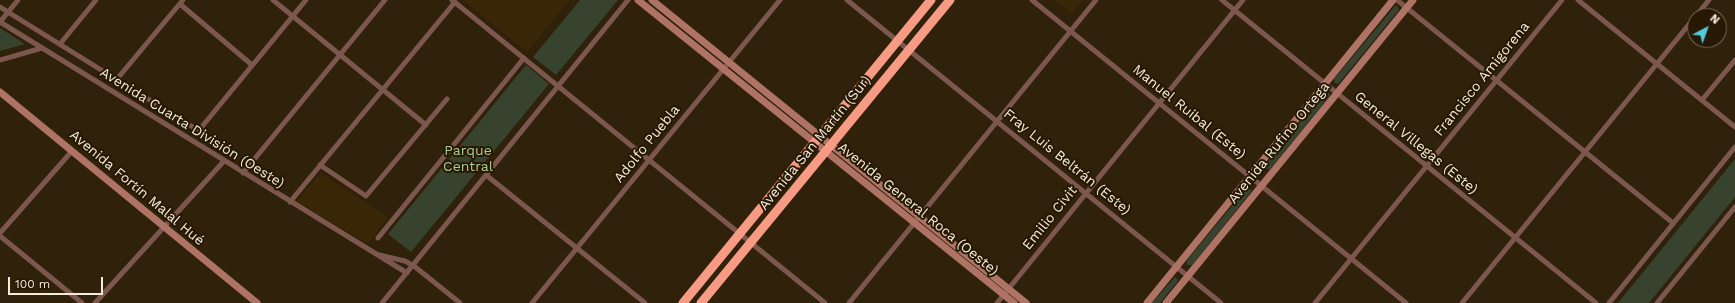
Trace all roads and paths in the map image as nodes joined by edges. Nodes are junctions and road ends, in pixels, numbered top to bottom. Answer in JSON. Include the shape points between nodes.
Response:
{"nodes":[{"id":1,"x":18,"y":0,"type":"edge"},
{"id":2,"x":96,"y":0,"type":"edge"},
{"id":3,"x":272,"y":0,"type":"edge"},
{"id":4,"x":306,"y":0,"type":"edge"},
{"id":5,"x":386,"y":0,"type":"edge"},
{"id":6,"x":628,"y":0,"type":"edge"},
{"id":7,"x":638,"y":0,"type":"edge"},
{"id":8,"x":652,"y":0,"type":"edge"},
{"id":9,"x":780,"y":0,"type":"edge"},
{"id":10,"x":847,"y":0,"type":"edge"},
{"id":11,"x":931,"y":0,"type":"edge"},
{"id":12,"x":950,"y":0,"type":"edge"},
{"id":13,"x":1032,"y":0,"type":"edge"},
{"id":14,"x":1096,"y":0,"type":"edge"},
{"id":15,"x":1222,"y":0,"type":"edge"},
{"id":16,"x":1243,"y":0,"type":"edge"},
{"id":17,"x":1393,"y":0,"type":"edge"},
{"id":18,"x":1397,"y":0,"type":"edge"},
{"id":19,"x":1413,"y":0,"type":"edge"},
{"id":20,"x":1562,"y":0,"type":"edge"},
{"id":21,"x":1578,"y":0,"type":"edge"},
{"id":22,"x":1709,"y":0,"type":"edge"},
{"id":23,"x":454,"y":1,"type":"edge"},
{"id":24,"x":182,"y":2,"type":"edge"},
{"id":25,"x":0,"y":7,"type":"edge"},
{"id":26,"x":1407,"y":8,"type":"junction"},
{"id":27,"x":1702,"y":8,"type":"edge"},
{"id":28,"x":1235,"y":10,"type":"junction"},
{"id":29,"x":8,"y":12,"type":"junction"},
{"id":30,"x":292,"y":16,"type":"junction"},
{"id":31,"x":0,"y":22,"type":"edge"},
{"id":32,"x":1687,"y":27,"type":"edge"},
{"id":33,"x":1071,"y":31,"type":"junction"},
{"id":34,"x":898,"y":40,"type":"junction"},
{"id":35,"x":60,"y":44,"type":"junction"},
{"id":36,"x":42,"y":48,"type":"junction"},
{"id":37,"x":909,"y":49,"type":"junction"},
{"id":38,"x":340,"y":55,"type":"junction"},
{"id":39,"x":524,"y":58,"type":"junction"},
{"id":40,"x":0,"y":60,"type":"edge"},
{"id":41,"x":1735,"y":60,"type":"edge"},
{"id":42,"x":1657,"y":64,"type":"junction"},
{"id":43,"x":726,"y":65,"type":"junction"},
{"id":44,"x":252,"y":66,"type":"junction"},
{"id":45,"x":117,"y":79,"type":"junction"},
{"id":46,"x":1496,"y":80,"type":"junction"},
{"id":47,"x":1325,"y":84,"type":"junction"},
{"id":48,"x":558,"y":86,"type":"junction"},
{"id":49,"x":383,"y":90,"type":"junction"},
{"id":50,"x":0,"y":92,"type":"edge"},
{"id":51,"x":1336,"y":94,"type":"junction"},
{"id":52,"x":447,"y":99,"type":"dead end"},
{"id":53,"x":1702,"y":100,"type":"junction"},
{"id":54,"x":1159,"y":103,"type":"junction"},
{"id":55,"x":998,"y":121,"type":"junction"},
{"id":56,"x":426,"y":125,"type":"junction"},
{"id":57,"x":1735,"y":127,"type":"edge"},
{"id":58,"x":817,"y":140,"type":"junction"},
{"id":59,"x":1735,"y":147,"type":"edge"},
{"id":60,"x":828,"y":149,"type":"junction"},
{"id":61,"x":72,"y":151,"type":"junction"},
{"id":62,"x":1585,"y":152,"type":"junction"},
{"id":63,"x":649,"y":160,"type":"junction"},
{"id":64,"x":224,"y":161,"type":"junction"},
{"id":65,"x":320,"y":165,"type":"junction"},
{"id":66,"x":1427,"y":166,"type":"junction"},
{"id":67,"x":243,"y":173,"type":"junction"},
{"id":68,"x":486,"y":175,"type":"junction"},
{"id":69,"x":1250,"y":176,"type":"junction"},
{"id":70,"x":1261,"y":186,"type":"junction"},
{"id":71,"x":1086,"y":193,"type":"junction"},
{"id":72,"x":290,"y":202,"type":"junction"},
{"id":73,"x":1735,"y":207,"type":"edge"},
{"id":74,"x":919,"y":217,"type":"junction"},
{"id":75,"x":914,"y":223,"type":"junction"},
{"id":76,"x":1673,"y":223,"type":"junction"},
{"id":77,"x":164,"y":227,"type":"junction"},
{"id":78,"x":0,"y":233,"type":"edge"},
{"id":79,"x":740,"y":234,"type":"junction"},
{"id":80,"x":0,"y":236,"type":"edge"},
{"id":81,"x":378,"y":238,"type":"dead end"},
{"id":82,"x":1515,"y":238,"type":"junction"},
{"id":83,"x":751,"y":243,"type":"junction"},
{"id":84,"x":577,"y":248,"type":"junction"},
{"id":85,"x":372,"y":253,"type":"junction"},
{"id":86,"x":1351,"y":259,"type":"junction"},
{"id":87,"x":414,"y":266,"type":"junction"},
{"id":88,"x":1176,"y":267,"type":"junction"},
{"id":89,"x":407,"y":273,"type":"junction"},
{"id":90,"x":1188,"y":276,"type":"junction"},
{"id":91,"x":1006,"y":292,"type":"junction"},
{"id":92,"x":82,"y":303,"type":"edge"},
{"id":93,"x":95,"y":303,"type":"edge"},
{"id":94,"x":257,"y":303,"type":"edge"},
{"id":95,"x":382,"y":303,"type":"edge"},
{"id":96,"x":460,"y":303,"type":"edge"},
{"id":97,"x":532,"y":303,"type":"edge"},
{"id":98,"x":645,"y":303,"type":"edge"},
{"id":99,"x":683,"y":303,"type":"edge"},
{"id":100,"x":702,"y":303,"type":"edge"},
{"id":101,"x":825,"y":303,"type":"edge"},
{"id":102,"x":849,"y":303,"type":"edge"},
{"id":103,"x":997,"y":303,"type":"edge"},
{"id":104,"x":1014,"y":303,"type":"edge"},
{"id":105,"x":1026,"y":303,"type":"edge"},
{"id":106,"x":1147,"y":303,"type":"edge"},
{"id":107,"x":1166,"y":303,"type":"edge"},
{"id":108,"x":1221,"y":303,"type":"edge"},
{"id":109,"x":1315,"y":303,"type":"edge"},
{"id":110,"x":1406,"y":303,"type":"edge"},
{"id":111,"x":1462,"y":303,"type":"edge"},
{"id":112,"x":1596,"y":303,"type":"edge"},
{"id":113,"x":1609,"y":303,"type":"edge"},
{"id":114,"x":1657,"y":303,"type":"edge"}],
"edges":[{"from":1,"to":29,"type":"street"},
{"from":2,"to":35,"type":"street"},
{"from":3,"to":30,"type":"street"},
{"from":4,"to":30,"type":"street"},
{"from":5,"to":38,"type":"street"},
{"from":6,"to":48,"type":"street"},
{"from":7,"to":43,"type":"main road","name":"Avenida General Roca (Oeste)"},
{"from":8,"to":43,"type":"main road","name":"Avenida General Roca (Oeste)"},
{"from":9,"to":43,"type":"street","name":"Adolfo Puebla"},
{"from":10,"to":34,"type":"street","name":"Fray Luis Beltrán (Este)"},
{"from":11,"to":34,"type":"highway","name":"Avenida San Martín (Sur)"},
{"from":12,"to":37,"type":"highway","name":"Avenida San Martín (Sur)"},
{"from":13,"to":33,"type":"street","name":"Manuel Ruibal (Este)"},
{"from":14,"to":33,"type":"street"},
{"from":15,"to":28,"type":"street","name":"General Villegas (Este)"},
{"from":16,"to":28,"type":"street","name":"Emilio Civit"},
{"from":17,"to":47,"type":"main road","name":"Avenida Rufino Ortega"},
{"from":18,"to":26,"type":"street"},
{"from":19,"to":26,"type":"main road","name":"Avenida Rufino Ortega"},
{"from":20,"to":46,"type":"street","name":"Francisco Amigorena"},
{"from":21,"to":42,"type":"street"},
{"from":22,"to":27,"type":"street"},
{"from":23,"to":39,"type":"street"},
{"from":23,"to":49,"type":"street"},
{"from":24,"to":44,"type":"street"},
{"from":24,"to":45,"type":"street"},
{"from":25,"to":29,"type":"street"},
{"from":26,"to":46,"type":"street"},
{"from":26,"to":51,"type":"main road","name":"Avenida Rufino Ortega"},
{"from":28,"to":47,"type":"street","name":"General Villegas (Este)"},
{"from":28,"to":54,"type":"street","name":"Emilio Civit"},
{"from":29,"to":31,"type":"street"},
{"from":29,"to":35,"type":"street"},
{"from":30,"to":38,"type":"street"},
{"from":30,"to":44,"type":"street"},
{"from":31,"to":36,"type":"street","name":"Avenida Cuarta División (Oeste)"},
{"from":32,"to":42,"type":"street"},
{"from":33,"to":54,"type":"street","name":"Manuel Ruibal (Este)"},
{"from":33,"to":55,"type":"street"},
{"from":34,"to":37,"type":"street","name":"Fray Luis Beltrán (Este)"},
{"from":34,"to":58,"type":"highway","name":"Avenida San Martín (Sur)"},
{"from":35,"to":45,"type":"street"},
{"from":36,"to":40,"type":"street"},
{"from":36,"to":64,"type":"street","name":"Avenida Cuarta División (Oeste)"},
{"from":37,"to":55,"type":"street","name":"Fray Luis Beltrán (Este)"},
{"from":37,"to":60,"type":"highway","name":"Avenida San Martín (Sur)"},
{"from":38,"to":49,"type":"street"},
{"from":38,"to":67,"type":"street"},
{"from":39,"to":48,"type":"street"},
{"from":39,"to":81,"type":"street"},
{"from":41,"to":53,"type":"street"},
{"from":42,"to":53,"type":"street"},
{"from":42,"to":62,"type":"street"},
{"from":43,"to":58,"type":"main road","name":"Avenida General Roca (Oeste)"},
{"from":43,"to":63,"type":"street","name":"Adolfo Puebla"},
{"from":44,"to":45,"type":"street","via":[[200,129],[196,129]]},
{"from":46,"to":62,"type":"street"},
{"from":46,"to":66,"type":"street","name":"Francisco Amigorena"},
{"from":47,"to":51,"type":"street","name":"General Villegas (Este)"},
{"from":47,"to":69,"type":"main road","name":"Avenida Rufino Ortega"},
{"from":48,"to":63,"type":"street"},
{"from":48,"to":68,"type":"street"},
{"from":49,"to":56,"type":"street"},
{"from":49,"to":65,"type":"street"},
{"from":50,"to":61,"type":"main road","name":"Avenida Fortín Malal Hué"},
{"from":51,"to":66,"type":"street","name":"General Villegas (Este)"},
{"from":51,"to":70,"type":"main road","name":"Avenida Rufino Ortega"},
{"from":52,"to":56,"type":"street"},
{"from":53,"to":57,"type":"street"},
{"from":54,"to":69,"type":"street","name":"Manuel Ruibal (Este)"},
{"from":54,"to":71,"type":"street","name":"Emilio Civit"},
{"from":55,"to":71,"type":"street","name":"Fray Luis Beltrán (Este)"},
{"from":55,"to":74,"type":"street"},
{"from":56,"to":65,"type":"street","via":[[366,196]]},
{"from":58,"to":60,"type":"main road","name":"Avenida General Roca (Oeste)"},
{"from":58,"to":79,"type":"highway","name":"Avenida San Martín (Sur)"},
{"from":59,"to":76,"type":"street"},
{"from":60,"to":74,"type":"main road"},
{"from":60,"to":75,"type":"main road","name":"Avenida General Roca (Oeste)"},
{"from":60,"to":83,"type":"highway","name":"Avenida San Martín (Sur)"},
{"from":61,"to":77,"type":"main road","name":"Avenida Fortín Malal Hué"},
{"from":61,"to":78,"type":"street"},
{"from":62,"to":76,"type":"street"},
{"from":62,"to":82,"type":"street"},
{"from":63,"to":79,"type":"street"},
{"from":63,"to":84,"type":"street","name":"Adolfo Puebla"},
{"from":64,"to":67,"type":"street","name":"Avenida Cuarta División (Oeste)"},
{"from":64,"to":77,"type":"street"},
{"from":65,"to":72,"type":"street"},
{"from":66,"to":82,"type":"street","name":"General Villegas (Este)"},
{"from":66,"to":86,"type":"street","name":"Francisco Amigorena"},
{"from":67,"to":72,"type":"street","name":"Avenida Cuarta División (Oeste)"},
{"from":68,"to":84,"type":"street"},
{"from":68,"to":87,"type":"street"},
{"from":69,"to":70,"type":"street","name":"Manuel Ruibal (Este)"},
{"from":69,"to":88,"type":"main road","name":"Avenida Rufino Ortega"},
{"from":70,"to":86,"type":"street","name":"Manuel Ruibal (Este)"},
{"from":70,"to":90,"type":"main road","name":"Avenida Rufino Ortega"},
{"from":71,"to":88,"type":"street","name":"Fray Luis Beltrán (Este)"},
{"from":71,"to":91,"type":"street","name":"Emilio Civit"},
{"from":72,"to":85,"type":"street","name":"Avenida Cuarta División (Oeste)"},
{"from":73,"to":114,"type":"street"},
{"from":74,"to":75,"type":"street"},
{"from":74,"to":91,"type":"main road"},
{"from":75,"to":91,"type":"main road","name":"Avenida General Roca (Oeste)"},
{"from":75,"to":102,"type":"street"},
{"from":76,"to":113,"type":"street"},
{"from":77,"to":93,"type":"street"},
{"from":77,"to":94,"type":"main road","name":"Avenida Fortín Malal Hué"},
{"from":79,"to":83,"type":"street"},
{"from":79,"to":99,"type":"highway","name":"Avenida San Martín (Sur)"},
{"from":80,"to":92,"type":"street"},
{"from":82,"to":111,"type":"street"},
{"from":82,"to":112,"type":"street","name":"General Villegas (Este)"},
{"from":83,"to":100,"type":"highway","name":"Avenida San Martín (Sur)"},
{"from":83,"to":101,"type":"street"},
{"from":84,"to":97,"type":"street","name":"Adolfo Puebla"},
{"from":84,"to":98,"type":"street"},
{"from":85,"to":87,"type":"street","name":"Avenida Cuarta División (Oeste)","via":[[405,261]]},
{"from":85,"to":89,"type":"street","name":"Avenida Cuarta División (Oeste)"},
{"from":86,"to":109,"type":"street","name":"Francisco Amigorena"},
{"from":86,"to":110,"type":"street","name":"Manuel Ruibal (Este)"},
{"from":87,"to":89,"type":"street"},
{"from":87,"to":96,"type":"street","name":"Avenida Cuarta División (Oeste)"},
{"from":88,"to":90,"type":"street","name":"Fray Luis Beltrán (Este)"},
{"from":88,"to":106,"type":"main road","name":"Avenida Rufino Ortega"},
{"from":89,"to":95,"type":"street"},
{"from":90,"to":107,"type":"main road","name":"Avenida Rufino Ortega"},
{"from":90,"to":108,"type":"street","name":"Fray Luis Beltrán (Este)"},
{"from":91,"to":103,"type":"street","name":"Emilio Civit"},
{"from":91,"to":104,"type":"main road","name":"Avenida General Roca (Oeste)"},
{"from":91,"to":105,"type":"main road"}]}
